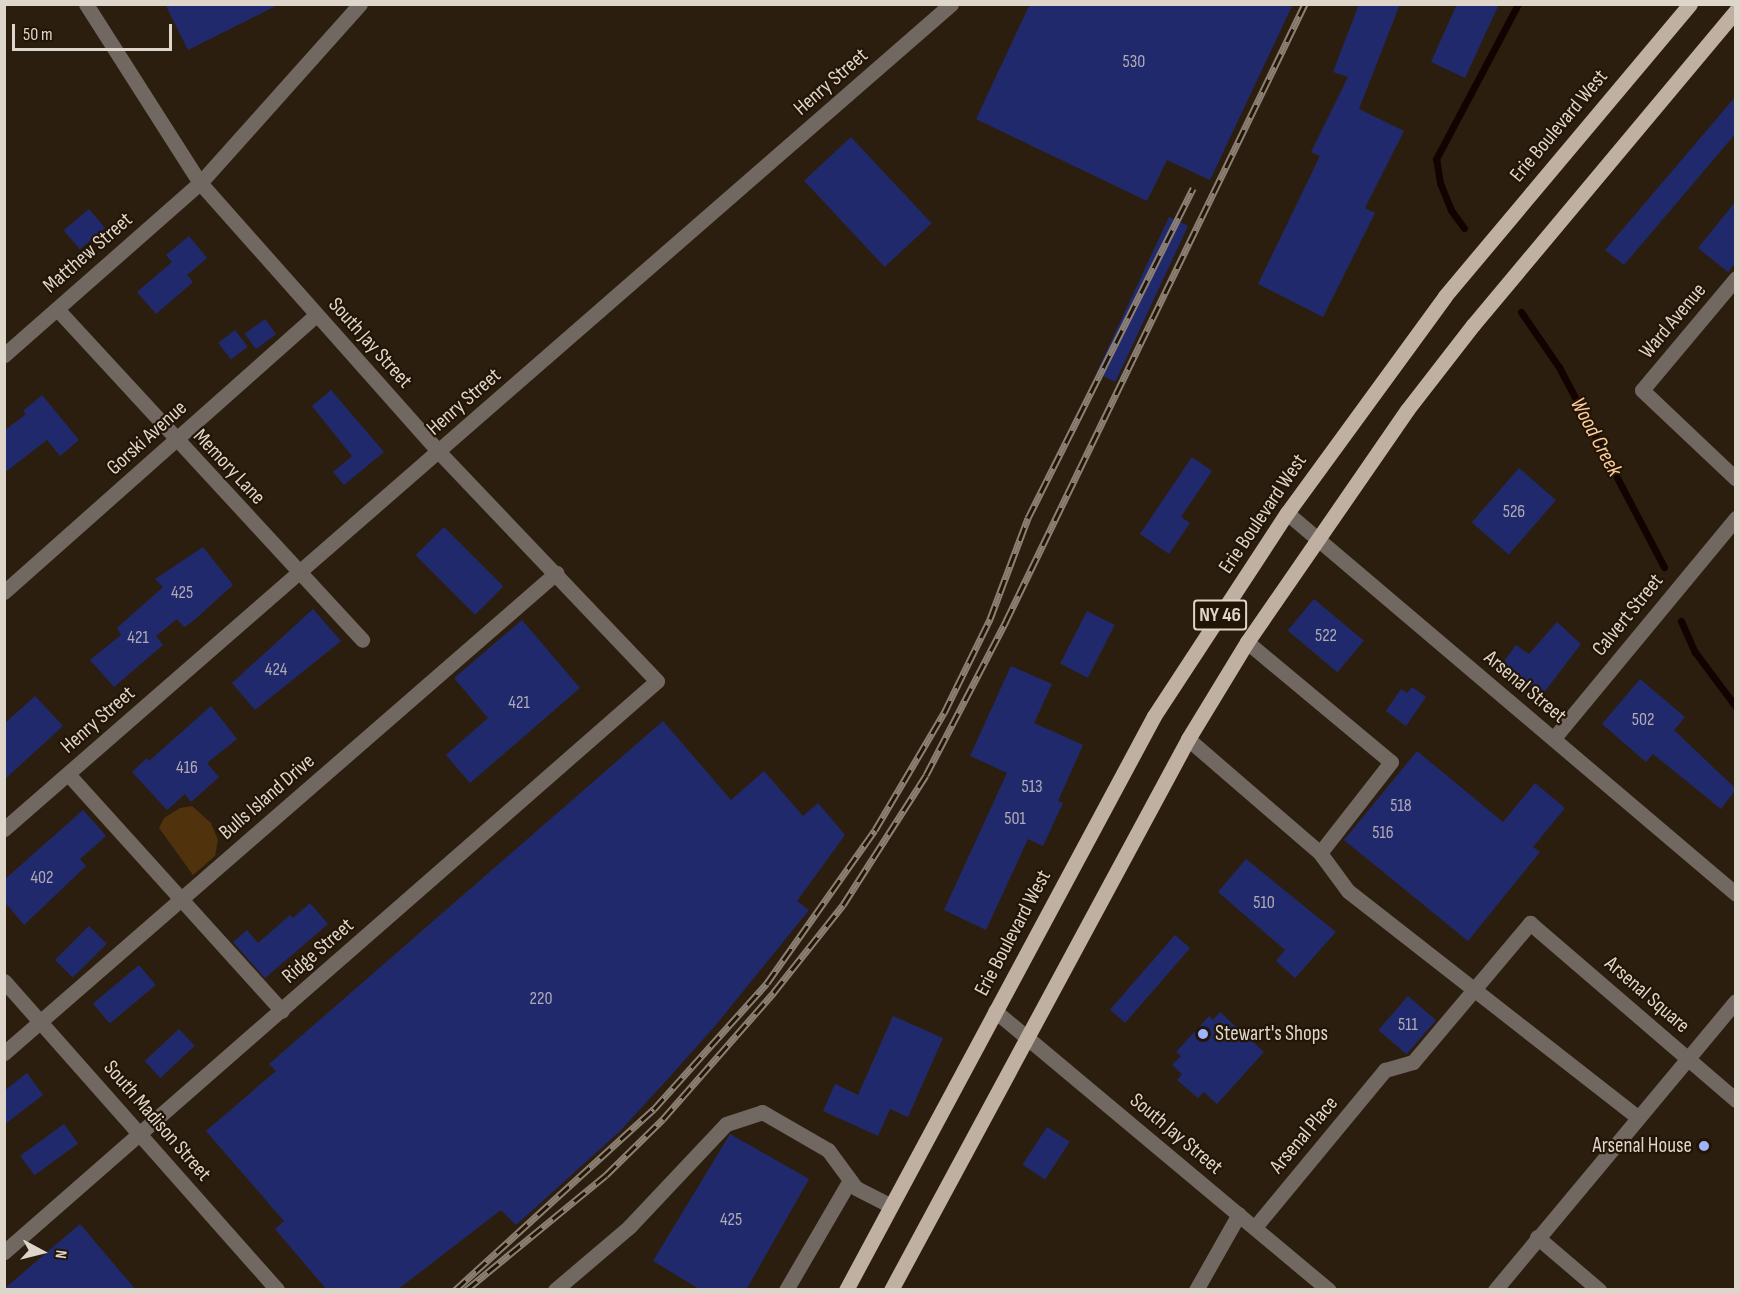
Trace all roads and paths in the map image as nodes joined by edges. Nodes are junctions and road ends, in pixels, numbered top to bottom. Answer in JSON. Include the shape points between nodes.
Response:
{"nodes":[{"id":1,"x":86,"y":4,"type":"edge"},
{"id":2,"x":360,"y":4,"type":"edge"},
{"id":3,"x":951,"y":4,"type":"edge"},
{"id":4,"x":1690,"y":4,"type":"edge"},
{"id":5,"x":1736,"y":11,"type":"edge"},
{"id":6,"x":200,"y":183,"type":"junction"},
{"id":7,"x":1736,"y":278,"type":"edge"},
{"id":8,"x":57,"y":309,"type":"junction"},
{"id":9,"x":316,"y":315,"type":"junction"},
{"id":10,"x":4,"y":355,"type":"edge"},
{"id":11,"x":176,"y":441,"type":"junction"},
{"id":12,"x":439,"y":452,"type":"junction"},
{"id":13,"x":1736,"y":479,"type":"edge"},
{"id":14,"x":1287,"y":513,"type":"junction"},
{"id":15,"x":1736,"y":518,"type":"edge"},
{"id":16,"x":1317,"y":539,"type":"junction"},
{"id":17,"x":298,"y":573,"type":"junction"},
{"id":18,"x":556,"y":573,"type":"junction"},
{"id":19,"x":4,"y":592,"type":"edge"},
{"id":20,"x":362,"y":640,"type":"dead end"},
{"id":21,"x":1247,"y":642,"type":"junction"},
{"id":22,"x":657,"y":681,"type":"joint"},
{"id":23,"x":1554,"y":738,"type":"junction"},
{"id":24,"x":1188,"y":739,"type":"junction"},
{"id":25,"x":68,"y":774,"type":"junction"},
{"id":26,"x":4,"y":829,"type":"edge"},
{"id":27,"x":1320,"y":853,"type":"junction"},
{"id":28,"x":1736,"y":894,"type":"edge"},
{"id":29,"x":183,"y":898,"type":"junction"},
{"id":30,"x":4,"y":981,"type":"edge"},
{"id":31,"x":1472,"y":989,"type":"junction"},
{"id":32,"x":1736,"y":1001,"type":"edge"},
{"id":33,"x":282,"y":1011,"type":"junction"},
{"id":34,"x":995,"y":1011,"type":"junction"},
{"id":35,"x":40,"y":1022,"type":"junction"},
{"id":36,"x":1028,"y":1037,"type":"junction"},
{"id":37,"x":4,"y":1053,"type":"edge"},
{"id":38,"x":1689,"y":1059,"type":"junction"},
{"id":39,"x":1736,"y":1100,"type":"edge"},
{"id":40,"x":1637,"y":1117,"type":"junction"},
{"id":41,"x":141,"y":1133,"type":"junction"},
{"id":42,"x":850,"y":1180,"type":"junction"},
{"id":43,"x":891,"y":1206,"type":"junction"},
{"id":44,"x":1239,"y":1214,"type":"junction"},
{"id":45,"x":1255,"y":1227,"type":"junction"},
{"id":46,"x":1537,"y":1237,"type":"junction"},
{"id":47,"x":4,"y":1252,"type":"edge"},
{"id":48,"x":562,"y":1288,"type":"edge"},
{"id":49,"x":277,"y":1290,"type":"edge"},
{"id":50,"x":786,"y":1290,"type":"edge"},
{"id":51,"x":846,"y":1290,"type":"edge"},
{"id":52,"x":891,"y":1290,"type":"edge"},
{"id":53,"x":1196,"y":1290,"type":"edge"},
{"id":54,"x":1329,"y":1290,"type":"edge"},
{"id":55,"x":1495,"y":1290,"type":"edge"},
{"id":56,"x":1599,"y":1290,"type":"edge"}],
"edges":[{"from":1,"to":6,"type":"street","name":"South Jay Street"},
{"from":2,"to":6,"type":"street","name":"Matthew Street"},
{"from":3,"to":12,"type":"street","name":"Henry Street"},
{"from":4,"to":14,"type":"main road","name":"Erie Boulevard West","number":"NY 46","via":[[1445,296]]},
{"from":5,"to":16,"type":"main road","number":"NY 46","via":[[1473,325]]},
{"from":6,"to":8,"type":"street","name":"Matthew Street"},
{"from":6,"to":9,"type":"street","name":"South Jay Street"},
{"from":7,"to":13,"type":"street","name":"Ward Avenue","via":[[1642,390]]},
{"from":8,"to":10,"type":"street","name":"Matthew Street"},
{"from":8,"to":11,"type":"street","name":"Memory Lane"},
{"from":9,"to":11,"type":"street","name":"Gorski Avenue"},
{"from":9,"to":12,"type":"street","name":"South Jay Street"},
{"from":11,"to":17,"type":"street","name":"Memory Lane"},
{"from":11,"to":19,"type":"street","name":"Gorski Avenue"},
{"from":12,"to":17,"type":"street","name":"Henry Street"},
{"from":12,"to":18,"type":"street","name":"South Jay Street"},
{"from":14,"to":16,"type":"street","name":"Arsenal Street"},
{"from":14,"to":34,"type":"main road","name":"Erie Boulevard West","number":"NY 46","via":[[1154,717]]},
{"from":15,"to":23,"type":"street","name":"Calvert Street"},
{"from":16,"to":21,"type":"main road","number":"NY 46"},
{"from":16,"to":23,"type":"street","name":"Arsenal Street"},
{"from":17,"to":20,"type":"street","name":"Memory Lane"},
{"from":17,"to":25,"type":"street","name":"Henry Street"},
{"from":18,"to":22,"type":"street","name":"South Jay Street"},
{"from":18,"to":29,"type":"street","name":"Bulls Island Drive"},
{"from":21,"to":24,"type":"main road","number":"NY 46"},
{"from":21,"to":27,"type":"street","via":[[1391,762]]},
{"from":22,"to":33,"type":"street","name":"Ridge Street"},
{"from":23,"to":28,"type":"street","name":"Arsenal Street"},
{"from":24,"to":27,"type":"street"},
{"from":24,"to":36,"type":"main road","number":"NY 46"},
{"from":25,"to":26,"type":"street","name":"Henry Street"},
{"from":25,"to":29,"type":"street"},
{"from":27,"to":31,"type":"street","via":[[1348,891]]},
{"from":29,"to":33,"type":"street"},
{"from":29,"to":35,"type":"street","name":"Bulls Island Drive"},
{"from":30,"to":35,"type":"street","name":"South Madison Street"},
{"from":31,"to":38,"type":"street","name":"Arsenal Square","via":[[1530,923]]},
{"from":31,"to":40,"type":"street"},
{"from":31,"to":45,"type":"street","name":"Arsenal Place","via":[[1413,1062],[1385,1070]]},
{"from":32,"to":38,"type":"street"},
{"from":33,"to":41,"type":"street","name":"Ridge Street"},
{"from":34,"to":36,"type":"street","name":"South Jay Street"},
{"from":34,"to":43,"type":"main road","name":"Erie Boulevard West","number":"NY 46"},
{"from":35,"to":37,"type":"street","name":"Bulls Island Drive"},
{"from":35,"to":41,"type":"street","name":"South Madison Street"},
{"from":36,"to":44,"type":"street","name":"South Jay Street"},
{"from":36,"to":52,"type":"main road","number":"NY 46"},
{"from":38,"to":39,"type":"street","name":"Arsenal Square"},
{"from":38,"to":40,"type":"street"},
{"from":40,"to":46,"type":"street"},
{"from":41,"to":47,"type":"street","name":"Ridge Street"},
{"from":41,"to":49,"type":"street","name":"South Madison Street"},
{"from":42,"to":43,"type":"street","via":[[856,1188]]},
{"from":42,"to":48,"type":"street","via":[[828,1150],[762,1112],[726,1124],[629,1227]]},
{"from":42,"to":50,"type":"street"},
{"from":43,"to":51,"type":"main road","name":"Erie Boulevard West","number":"NY 46"},
{"from":44,"to":45,"type":"street","name":"South Jay Street"},
{"from":44,"to":53,"type":"street"},
{"from":45,"to":54,"type":"street","name":"South Jay Street"},
{"from":46,"to":55,"type":"street"},
{"from":46,"to":56,"type":"street"}]}
